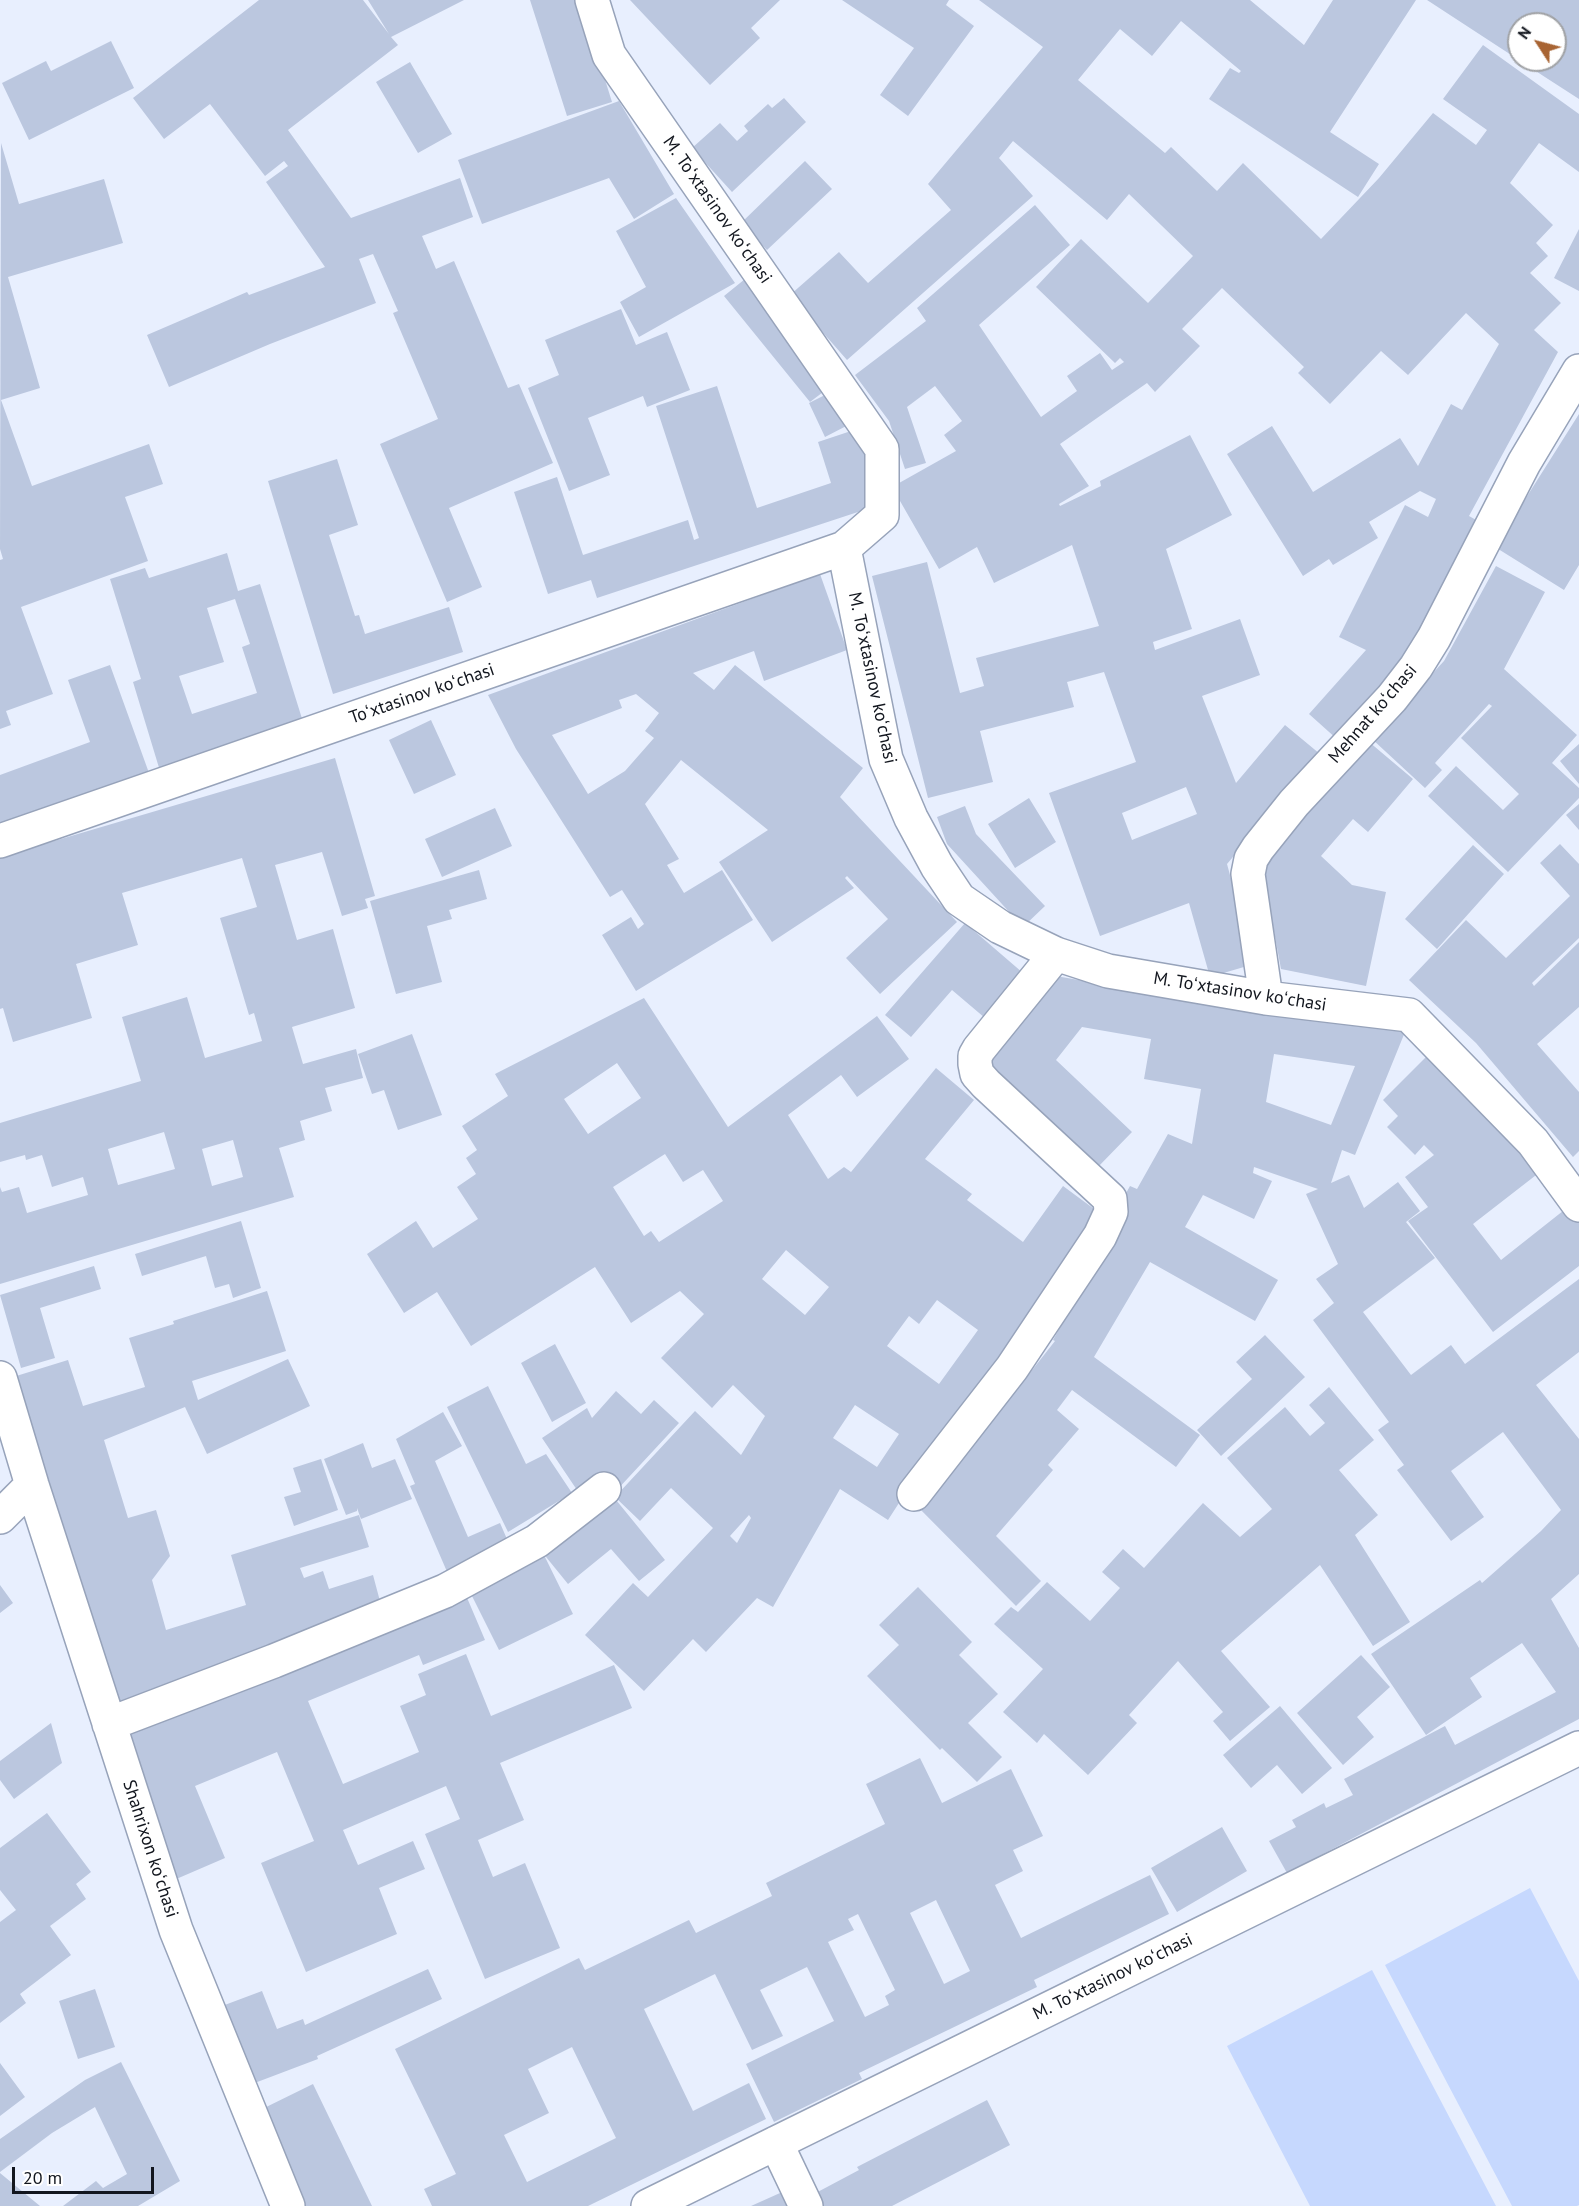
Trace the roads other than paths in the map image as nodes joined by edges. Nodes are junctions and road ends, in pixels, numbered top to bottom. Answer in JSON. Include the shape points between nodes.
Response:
{"nodes":[{"id":1,"x":592,"y":0,"type":"edge"},
{"id":2,"x":1579,"y":371,"type":"edge"},
{"id":3,"x":844,"y":548,"type":"junction"},
{"id":4,"x":0,"y":841,"type":"edge"},
{"id":5,"x":1056,"y":954,"type":"junction"},
{"id":6,"x":1266,"y":998,"type":"junction"},
{"id":7,"x":1579,"y":1205,"type":"edge"},
{"id":8,"x":0,"y":1378,"type":"edge"},
{"id":9,"x":32,"y":1485,"type":"junction"},
{"id":10,"x":604,"y":1489,"type":"dead end"},
{"id":11,"x":914,"y":1494,"type":"dead end"},
{"id":12,"x":0,"y":1517,"type":"edge"},
{"id":13,"x":109,"y":1724,"type":"junction"},
{"id":14,"x":1579,"y":1748,"type":"edge"},
{"id":15,"x":776,"y":2143,"type":"junction"},
{"id":16,"x":288,"y":2206,"type":"edge"},
{"id":17,"x":648,"y":2206,"type":"edge"},
{"id":18,"x":806,"y":2206,"type":"edge"}],
"edges":[{"from":1,"to":3,"type":"street","name":"M. Toʻxtasinov koʻchasi","via":[[609,54],[882,449],[882,515]]},
{"from":2,"to":6,"type":"street","name":"Mehnat koʻchasi","via":[[1524,463],[1416,667],[1294,803],[1251,859],[1248,874]]},
{"from":3,"to":4,"type":"street","name":"Toʻxtasinov koʻchasi"},
{"from":3,"to":5,"type":"street","name":"M. Toʻxtasinov koʻchasi","via":[[886,759],[911,818],[960,899],[1000,927]]},
{"from":5,"to":6,"type":"street","name":"M. Toʻxtasinov koʻchasi","via":[[1108,971]]},
{"from":5,"to":11,"type":"street","via":[[979,1049],[975,1056],[977,1074],[1105,1193],[1111,1212],[1100,1236],[1012,1368]]},
{"from":6,"to":7,"type":"street","name":"M. Toʻxtasinov koʻchasi","via":[[1409,1015],[1533,1142]]},
{"from":8,"to":9,"type":"street","name":"Shahrixon koʻchasi"},
{"from":9,"to":12,"type":"street"},
{"from":9,"to":13,"type":"street","name":"Shahrixon koʻchasi"},
{"from":10,"to":13,"type":"street","via":[[537,1541],[445,1591]]},
{"from":13,"to":16,"type":"street","name":"Shahrixon koʻchasi","via":[[176,1930]]},
{"from":14,"to":15,"type":"street","name":"M. Toʻxtasinov koʻchasi"},
{"from":15,"to":17,"type":"street","name":"M. Toʻxtasinov koʻchasi"},
{"from":15,"to":18,"type":"street"}]}
